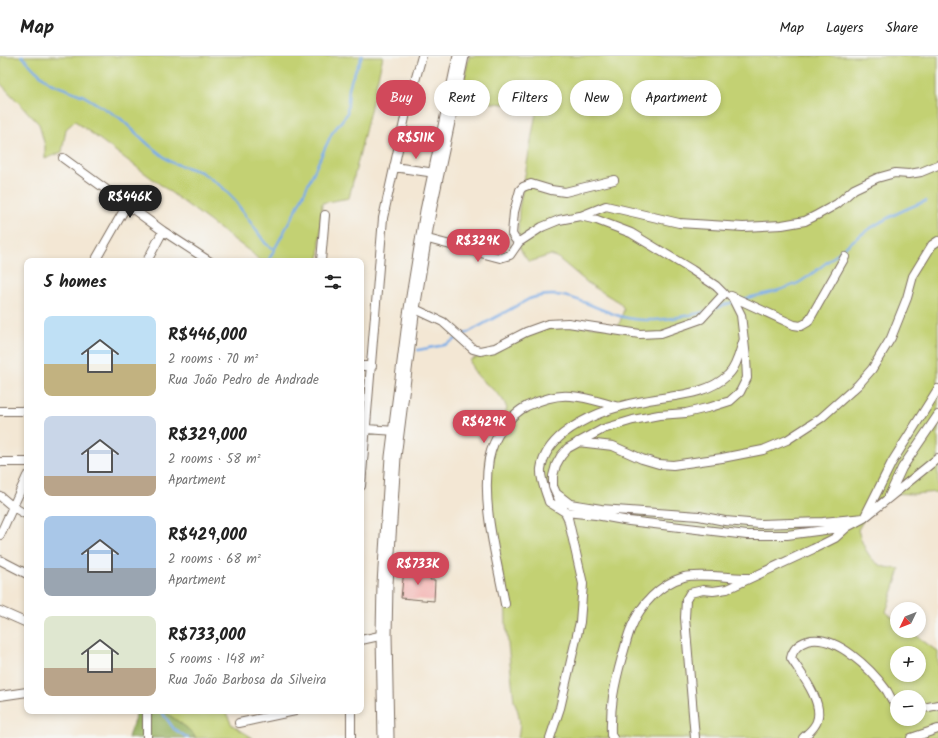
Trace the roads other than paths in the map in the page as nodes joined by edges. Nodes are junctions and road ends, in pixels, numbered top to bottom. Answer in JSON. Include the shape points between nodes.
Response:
{"nodes":[{"id":1,"x":422,"y":56,"type":"edge"},
{"id":2,"x":461,"y":56,"type":"edge"},
{"id":3,"x":63,"y":158,"type":"dead end"},
{"id":4,"x":938,"y":165,"type":"edge"},
{"id":5,"x":394,"y":167,"type":"junction"},
{"id":6,"x":435,"y":173,"type":"junction"},
{"id":7,"x":614,"y":180,"type":"dead end"},
{"id":8,"x":127,"y":205,"type":"junction"},
{"id":9,"x":325,"y":215,"type":"dead end"},
{"id":10,"x":580,"y":216,"type":"junction"},
{"id":11,"x":163,"y":231,"type":"junction"},
{"id":12,"x":424,"y":238,"type":"junction"},
{"id":13,"x":938,"y":241,"type":"edge"},
{"id":14,"x":519,"y":242,"type":"junction"},
{"id":15,"x":845,"y":257,"type":"dead end"},
{"id":16,"x":97,"y":258,"type":"edge"},
{"id":17,"x":149,"y":258,"type":"edge"},
{"id":18,"x":199,"y":258,"type":"edge"},
{"id":19,"x":321,"y":258,"type":"edge"},
{"id":20,"x":728,"y":295,"type":"junction"},
{"id":21,"x":412,"y":308,"type":"junction"},
{"id":22,"x":744,"y":339,"type":"junction"},
{"id":23,"x":364,"y":366,"type":"edge"},
{"id":24,"x":372,"y":366,"type":"junction"},
{"id":25,"x":938,"y":389,"type":"edge"},
{"id":26,"x":619,"y":407,"type":"junction"},
{"id":27,"x":0,"y":411,"type":"edge"},
{"id":28,"x":24,"y":411,"type":"edge"},
{"id":29,"x":938,"y":415,"type":"edge"},
{"id":30,"x":366,"y":429,"type":"junction"},
{"id":31,"x":396,"y":431,"type":"junction"},
{"id":32,"x":578,"y":442,"type":"junction"},
{"id":33,"x":364,"y":452,"type":"edge"},
{"id":34,"x":938,"y":458,"type":"edge"},
{"id":35,"x":0,"y":462,"type":"edge"},
{"id":36,"x":24,"y":462,"type":"edge"},
{"id":37,"x":24,"y":483,"type":"edge"},
{"id":38,"x":557,"y":494,"type":"junction"},
{"id":39,"x":0,"y":496,"type":"edge"},
{"id":40,"x":888,"y":499,"type":"junction"},
{"id":41,"x":13,"y":507,"type":"junction"},
{"id":42,"x":565,"y":512,"type":"junction"},
{"id":43,"x":24,"y":513,"type":"edge"},
{"id":44,"x":864,"y":518,"type":"junction"},
{"id":45,"x":847,"y":527,"type":"junction"},
{"id":46,"x":0,"y":536,"type":"edge"},
{"id":47,"x":0,"y":560,"type":"edge"},
{"id":48,"x":24,"y":572,"type":"edge"},
{"id":49,"x":749,"y":578,"type":"junction"},
{"id":50,"x":505,"y":604,"type":"dead end"},
{"id":51,"x":0,"y":611,"type":"edge"},
{"id":52,"x":24,"y":623,"type":"edge"},
{"id":53,"x":384,"y":634,"type":"junction"},
{"id":54,"x":364,"y":639,"type":"edge"},
{"id":55,"x":24,"y":692,"type":"edge"},
{"id":56,"x":0,"y":696,"type":"edge"},
{"id":57,"x":890,"y":696,"type":"edge"},
{"id":58,"x":938,"y":705,"type":"edge"},
{"id":59,"x":926,"y":708,"type":"edge"},
{"id":60,"x":147,"y":714,"type":"edge"},
{"id":61,"x":281,"y":714,"type":"edge"},
{"id":62,"x":351,"y":714,"type":"edge"},
{"id":63,"x":239,"y":723,"type":"dead end"},
{"id":64,"x":938,"y":729,"type":"edge"},
{"id":65,"x":147,"y":738,"type":"edge"},
{"id":66,"x":351,"y":738,"type":"edge"},
{"id":67,"x":386,"y":738,"type":"edge"},
{"id":68,"x":550,"y":738,"type":"edge"},
{"id":69,"x":613,"y":738,"type":"edge"},
{"id":70,"x":694,"y":738,"type":"edge"},
{"id":71,"x":803,"y":738,"type":"edge"},
{"id":72,"x":911,"y":738,"type":"edge"}],
"edges":[{"from":1,"to":5,"type":"street"},
{"from":2,"to":6,"type":"highway"},
{"from":3,"to":8,"type":"street"},
{"from":4,"to":10,"type":"street","via":[[921,172],[895,173],[877,178],[854,189],[837,204],[805,221],[782,225],[743,227],[685,224],[606,206]]},
{"from":5,"to":6,"type":"street"},
{"from":5,"to":24,"type":"street","via":[[383,218]]},
{"from":6,"to":12,"type":"highway"},
{"from":7,"to":14,"type":"street","via":[[565,192],[531,184],[523,187],[514,212],[512,234]]},
{"from":8,"to":11,"type":"street"},
{"from":8,"to":16,"type":"street"},
{"from":9,"to":19,"type":"street"},
{"from":10,"to":14,"type":"street","via":[[542,227]]},
{"from":10,"to":20,"type":"street","via":[[631,233]]},
{"from":11,"to":17,"type":"street"},
{"from":11,"to":18,"type":"street"},
{"from":12,"to":14,"type":"street","via":[[500,258],[510,256]]},
{"from":12,"to":21,"type":"highway"},
{"from":13,"to":32,"type":"street","via":[[932,245],[913,276],[891,338],[872,369],[821,418],[787,440],[763,450],[673,465],[642,459],[613,446]]},
{"from":15,"to":20,"type":"street","via":[[808,322],[801,326]]},
{"from":20,"to":21,"type":"street","via":[[701,319],[661,333],[640,334],[568,323],[548,324],[495,348],[480,351],[473,349],[443,322]]},
{"from":20,"to":22,"type":"street","via":[[741,315]]},
{"from":21,"to":31,"type":"highway"},
{"from":22,"to":26,"type":"street","via":[[729,375],[718,382],[692,393]]},
{"from":22,"to":32,"type":"street","via":[[747,378],[740,392],[730,400],[686,413],[633,420],[603,429]]},
{"from":23,"to":24,"type":"street"},
{"from":24,"to":30,"type":"street"},
{"from":25,"to":44,"type":"street","via":[[892,462]]},
{"from":26,"to":42,"type":"street","via":[[580,422],[556,440],[545,455],[541,470],[549,502]]},
{"from":26,"to":50,"type":"street","via":[[571,396],[554,396],[521,410],[507,422],[496,438],[489,458],[486,485]]},
{"from":27,"to":28,"type":"street"},
{"from":29,"to":40,"type":"street","via":[[902,468]]},
{"from":30,"to":31,"type":"street"},
{"from":30,"to":33,"type":"street"},
{"from":31,"to":53,"type":"highway","via":[[390,492]]},
{"from":32,"to":38,"type":"street","via":[[568,448],[556,465],[553,486]]},
{"from":34,"to":40,"type":"street"},
{"from":35,"to":36,"type":"street"},
{"from":37,"to":41,"type":"street"},
{"from":38,"to":42,"type":"street"},
{"from":38,"to":44,"type":"street","via":[[570,504],[601,509],[699,516],[760,524]]},
{"from":39,"to":41,"type":"street"},
{"from":40,"to":44,"type":"street"},
{"from":41,"to":43,"type":"street"},
{"from":41,"to":46,"type":"street"},
{"from":42,"to":45,"type":"street","via":[[747,535],[787,535]]},
{"from":42,"to":68,"type":"street","via":[[583,584],[580,622],[560,708]]},
{"from":44,"to":45,"type":"street"},
{"from":45,"to":49,"type":"street","via":[[835,538],[813,550]]},
{"from":47,"to":48,"type":"street"},
{"from":49,"to":69,"type":"street","via":[[685,576],[656,592],[631,628],[614,685],[610,714]]},
{"from":49,"to":70,"type":"street","via":[[727,589],[690,593],[686,600],[685,618]]},
{"from":51,"to":52,"type":"street"},
{"from":53,"to":54,"type":"street"},
{"from":53,"to":67,"type":"highway"},
{"from":55,"to":56,"type":"street"},
{"from":57,"to":71,"type":"street","via":[[870,671],[849,653],[830,642],[814,639],[801,643],[792,651],[791,658],[813,694],[819,711],[817,722]]},
{"from":58,"to":59,"type":"street"},
{"from":60,"to":65,"type":"street"},
{"from":61,"to":63,"type":"street"},
{"from":62,"to":66,"type":"street"},
{"from":64,"to":72,"type":"street"}]}
